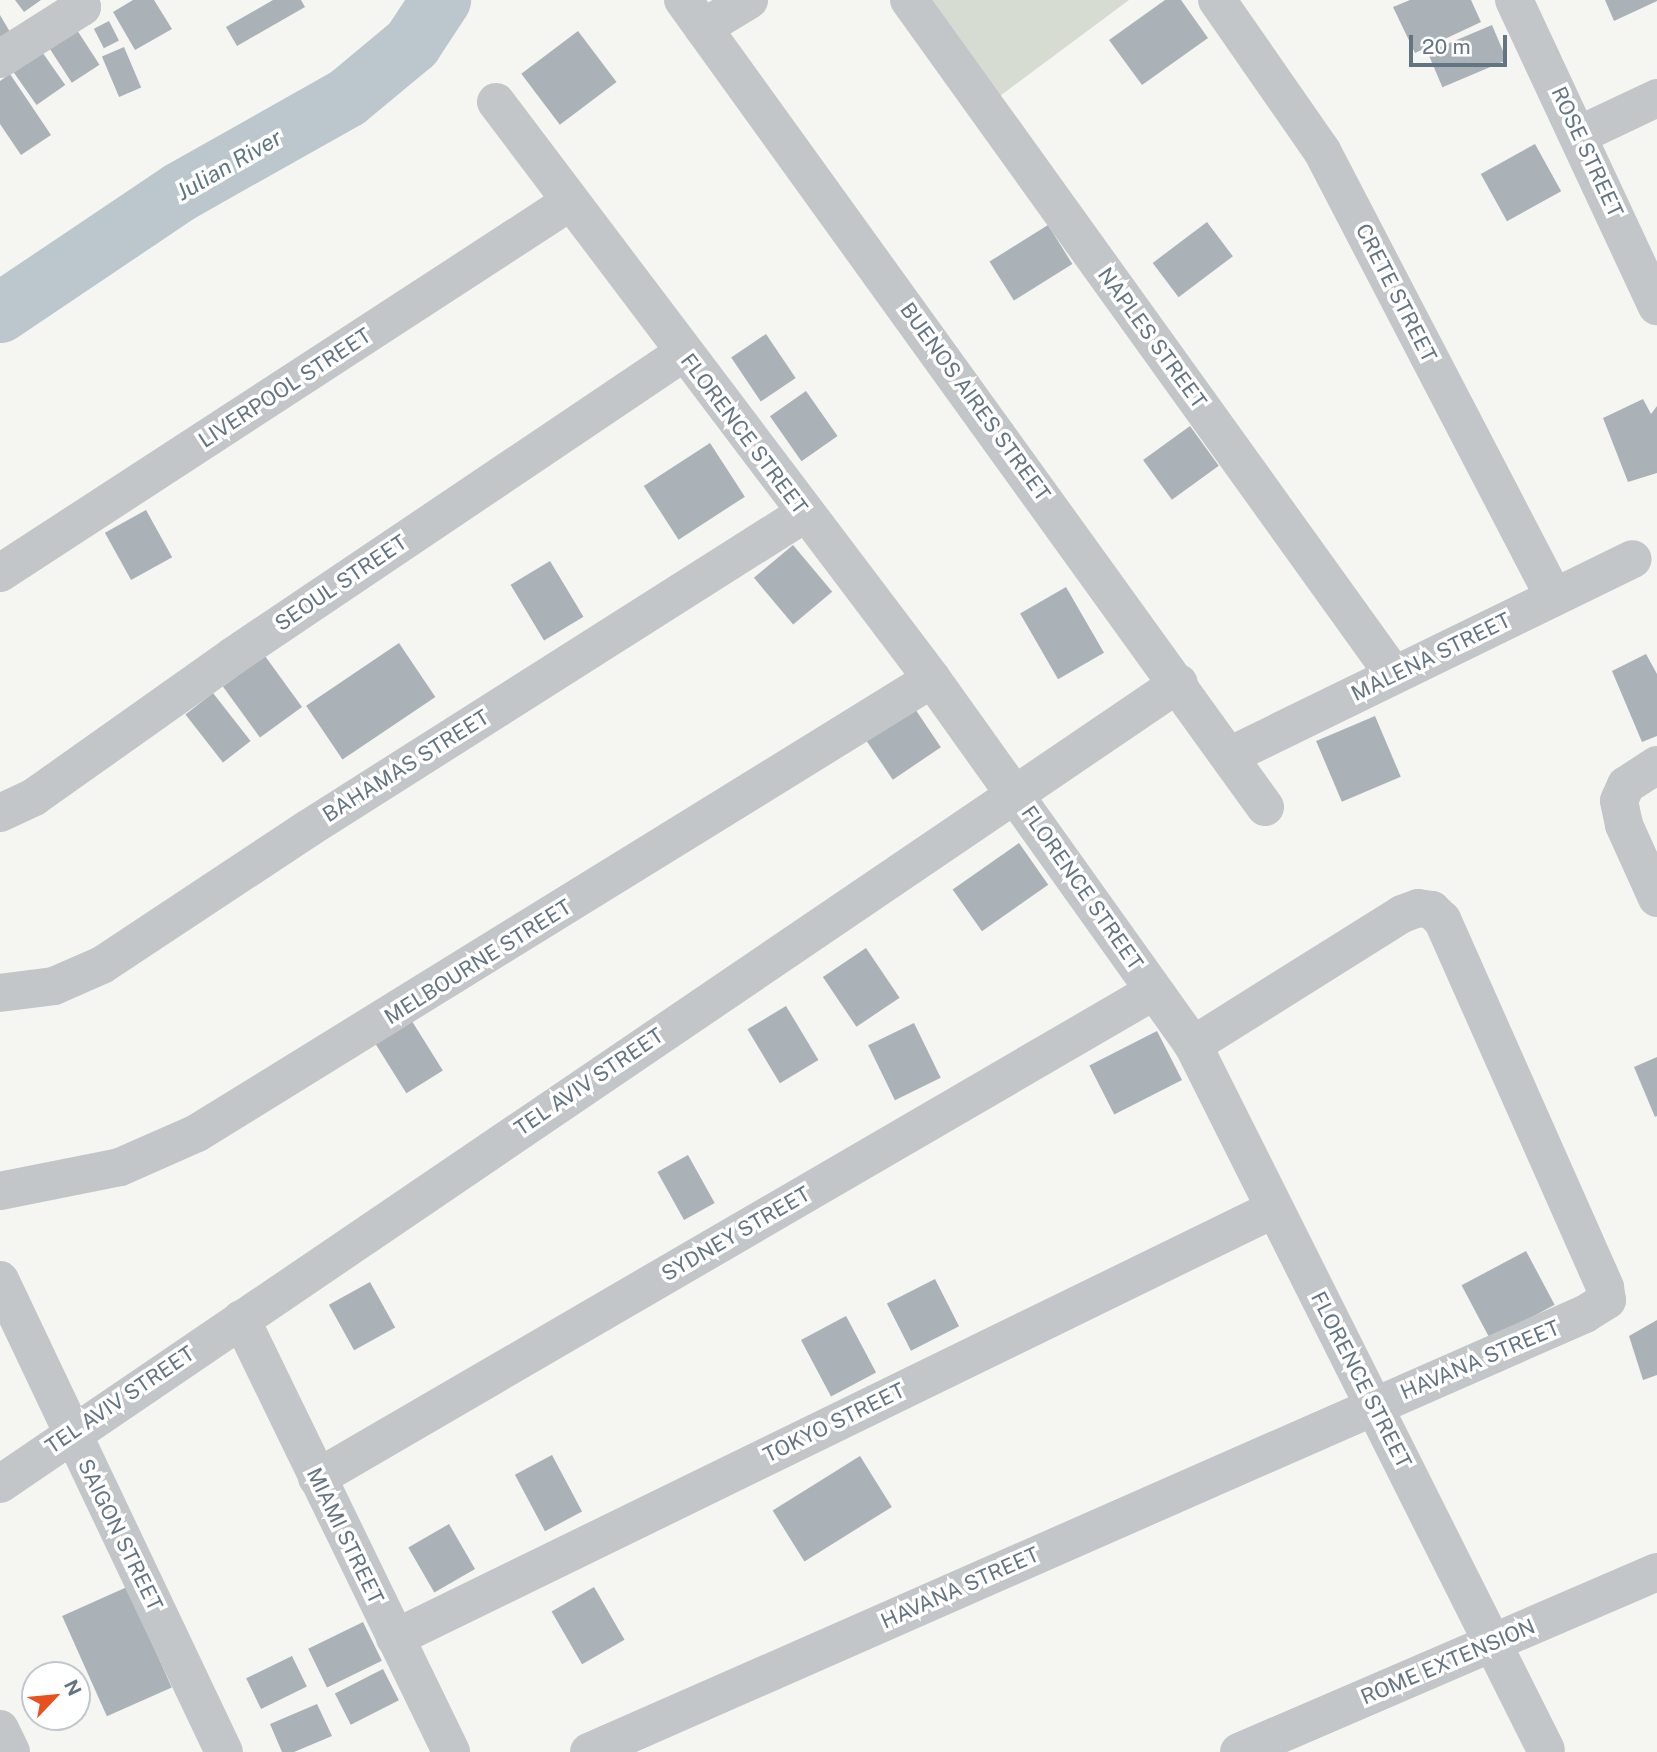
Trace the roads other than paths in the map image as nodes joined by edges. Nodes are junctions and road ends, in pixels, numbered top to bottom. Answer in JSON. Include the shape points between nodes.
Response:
{"nodes":[{"id":1,"x":77,"y":0,"type":"edge"},
{"id":2,"x":748,"y":0,"type":"edge"},
{"id":3,"x":909,"y":0,"type":"edge"},
{"id":4,"x":1217,"y":0,"type":"edge"},
{"id":5,"x":1514,"y":0,"type":"edge"},
{"id":6,"x":693,"y":14,"type":"edge"},
{"id":7,"x":0,"y":59,"type":"edge"},
{"id":8,"x":1657,"y":99,"type":"edge"},
{"id":9,"x":496,"y":102,"type":"dead end"},
{"id":10,"x":1581,"y":134,"type":"junction"},
{"id":11,"x":570,"y":202,"type":"junction"},
{"id":12,"x":1657,"y":305,"type":"edge"},
{"id":13,"x":683,"y":353,"type":"junction"},
{"id":14,"x":804,"y":514,"type":"junction"},
{"id":15,"x":1633,"y":559,"type":"dead end"},
{"id":16,"x":0,"y":573,"type":"edge"},
{"id":17,"x":1554,"y":597,"type":"junction"},
{"id":18,"x":1394,"y":675,"type":"junction"},
{"id":19,"x":932,"y":679,"type":"junction"},
{"id":20,"x":1179,"y":683,"type":"junction"},
{"id":21,"x":1230,"y":756,"type":"junction"},
{"id":22,"x":1657,"y":765,"type":"edge"},
{"id":23,"x":1016,"y":793,"type":"junction"},
{"id":24,"x":1265,"y":807,"type":"dead end"},
{"id":25,"x":0,"y":813,"type":"edge"},
{"id":26,"x":1657,"y":898,"type":"edge"},
{"id":27,"x":1154,"y":991,"type":"junction"},
{"id":28,"x":0,"y":993,"type":"edge"},
{"id":29,"x":1193,"y":1045,"type":"junction"},
{"id":30,"x":0,"y":1191,"type":"edge"},
{"id":31,"x":1274,"y":1209,"type":"junction"},
{"id":32,"x":0,"y":1280,"type":"edge"},
{"id":33,"x":241,"y":1319,"type":"junction"},
{"id":34,"x":1374,"y":1406,"type":"junction"},
{"id":35,"x":70,"y":1432,"type":"junction"},
{"id":36,"x":317,"y":1478,"type":"junction"},
{"id":37,"x":0,"y":1484,"type":"edge"},
{"id":38,"x":1657,"y":1572,"type":"edge"},
{"id":39,"x":395,"y":1638,"type":"junction"},
{"id":40,"x":1491,"y":1644,"type":"junction"},
{"id":41,"x":0,"y":1729,"type":"edge"},
{"id":42,"x":1546,"y":1750,"type":"dead end"},
{"id":43,"x":11,"y":1752,"type":"edge"},
{"id":44,"x":224,"y":1752,"type":"edge"},
{"id":45,"x":451,"y":1752,"type":"edge"},
{"id":46,"x":589,"y":1752,"type":"edge"},
{"id":47,"x":1239,"y":1752,"type":"edge"}],
"edges":[{"from":1,"to":7,"type":"street","via":[[82,7]]},
{"from":2,"to":6,"type":"street"},
{"from":3,"to":18,"type":"street","name":"NAPLES STREET"},
{"from":4,"to":17,"type":"street","name":"CRETE STREET","via":[[1322,151]]},
{"from":5,"to":10,"type":"street","name":"ROSE STREET"},
{"from":6,"to":20,"type":"street","name":"BUENOS AIRES STREET"},
{"from":8,"to":10,"type":"street"},
{"from":9,"to":11,"type":"street","name":"FLORENCE STREET"},
{"from":10,"to":12,"type":"street","name":"ROSE STREET"},
{"from":11,"to":13,"type":"street","name":"FLORENCE STREET"},
{"from":11,"to":16,"type":"street","name":"LIVERPOOL STREET"},
{"from":13,"to":14,"type":"street","name":"FLORENCE STREET"},
{"from":13,"to":25,"type":"street","name":"SEOUL STREET","via":[[233,656],[34,797]]},
{"from":14,"to":19,"type":"street","name":"FLORENCE STREET"},
{"from":14,"to":28,"type":"street","name":"BAHAMAS STREET","via":[[320,820],[102,965],[54,986]]},
{"from":15,"to":17,"type":"street","name":"MALENA STREET"},
{"from":17,"to":18,"type":"street","name":"MALENA STREET"},
{"from":18,"to":21,"type":"street","name":"MALENA STREET"},
{"from":19,"to":23,"type":"street","name":"FLORENCE STREET"},
{"from":19,"to":30,"type":"street","name":"MELBOURNE STREET","via":[[197,1133],[120,1167]]},
{"from":20,"to":21,"type":"street","name":"BUENOS AIRES STREET"},
{"from":20,"to":23,"type":"street","name":"TEL AVIV STREET"},
{"from":21,"to":24,"type":"street","name":"BUENOS AIRES STREET"},
{"from":22,"to":26,"type":"street","via":[[1626,785],[1619,801],[1624,825]]},
{"from":23,"to":27,"type":"street","name":"FLORENCE STREET"},
{"from":23,"to":33,"type":"street","name":"TEL AVIV STREET"},
{"from":27,"to":29,"type":"street","name":"FLORENCE STREET"},
{"from":27,"to":36,"type":"street","name":"SYDNEY STREET"},
{"from":29,"to":31,"type":"street","name":"FLORENCE STREET"},
{"from":29,"to":34,"type":"street","name":"HAVANA STREET","via":[[1402,914],[1418,908],[1442,919],[1607,1300],[1585,1314]]},
{"from":31,"to":34,"type":"street","name":"FLORENCE STREET"},
{"from":31,"to":39,"type":"street","name":"TOKYO STREET"},
{"from":32,"to":35,"type":"street","name":"SAIGON STREET"},
{"from":33,"to":35,"type":"street","name":"TEL AVIV STREET"},
{"from":33,"to":36,"type":"street","name":"MIAMI STREET"},
{"from":34,"to":40,"type":"street","name":"FLORENCE STREET"},
{"from":34,"to":46,"type":"street","name":"HAVANA STREET"},
{"from":35,"to":37,"type":"street","name":"TEL AVIV STREET"},
{"from":35,"to":44,"type":"street","name":"SAIGON STREET"},
{"from":36,"to":39,"type":"street","name":"MIAMI STREET"},
{"from":38,"to":40,"type":"street","name":"ROME EXTENSION"},
{"from":39,"to":45,"type":"street","name":"MIAMI STREET"},
{"from":40,"to":42,"type":"street","name":"FLORENCE STREET"},
{"from":40,"to":47,"type":"street","name":"ROME EXTENSION"},
{"from":41,"to":43,"type":"street"}]}
